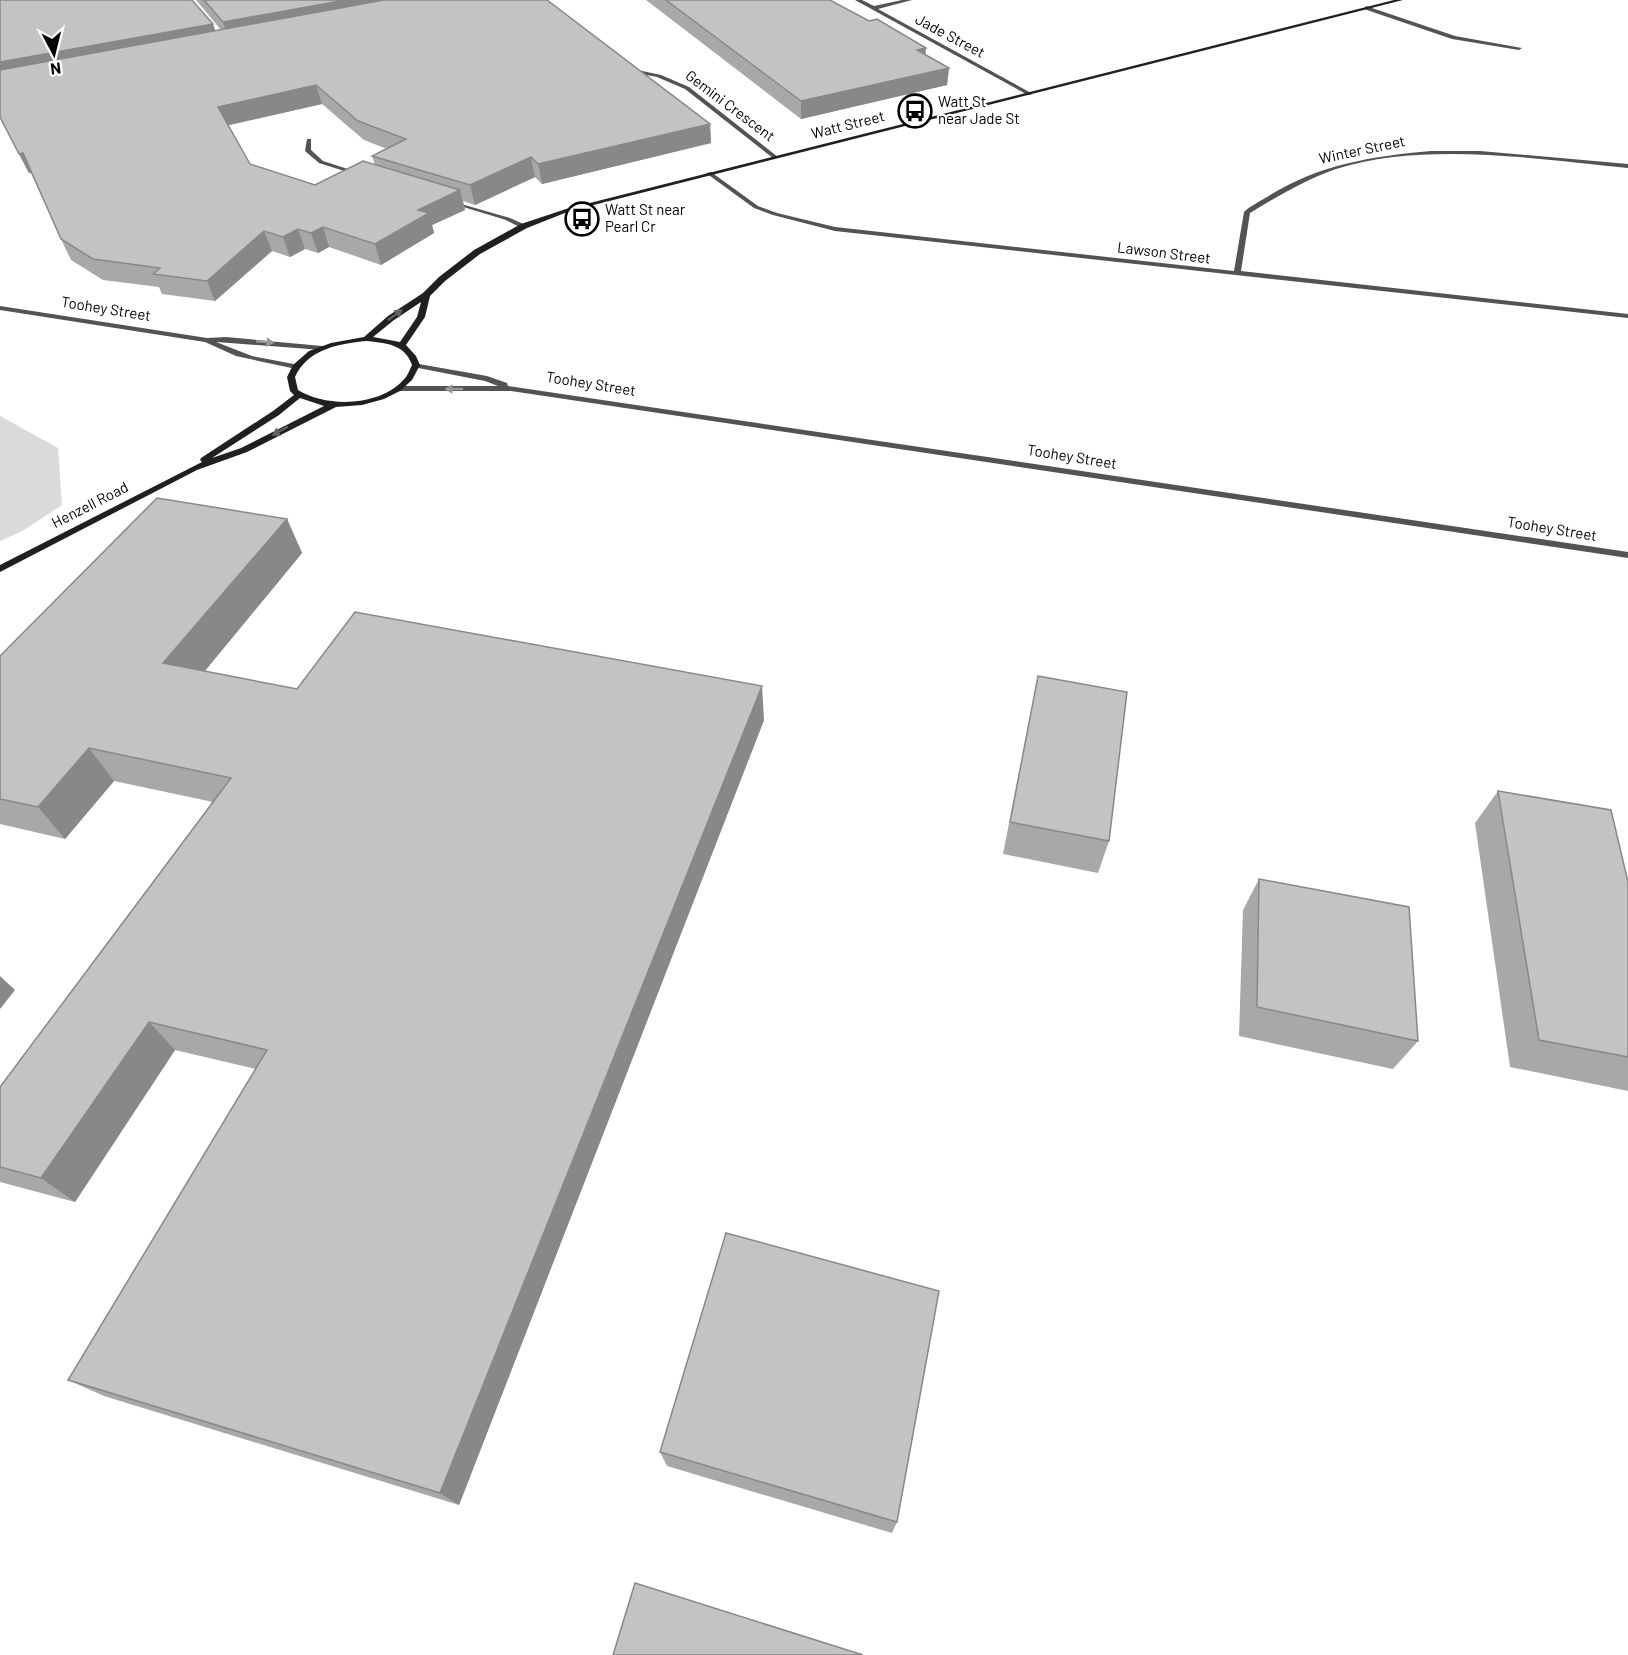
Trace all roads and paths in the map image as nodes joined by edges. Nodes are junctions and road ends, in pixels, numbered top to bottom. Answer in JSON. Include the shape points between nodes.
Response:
{"nodes":[{"id":1,"x":858,"y":0,"type":"edge"},
{"id":2,"x":909,"y":0,"type":"edge"},
{"id":3,"x":1400,"y":0,"type":"edge"},
{"id":4,"x":874,"y":8,"type":"junction"},
{"id":5,"x":1366,"y":8,"type":"junction"},
{"id":6,"x":1519,"y":48,"type":"dead end"},
{"id":7,"x":633,"y":71,"type":"edge"},
{"id":8,"x":1030,"y":94,"type":"junction"},
{"id":9,"x":309,"y":140,"type":"dead end"},
{"id":10,"x":776,"y":157,"type":"junction"},
{"id":11,"x":1628,"y":166,"type":"edge"},
{"id":12,"x":709,"y":174,"type":"junction"},
{"id":13,"x":366,"y":175,"type":"edge"},
{"id":14,"x":436,"y":197,"type":"edge"},
{"id":15,"x":524,"y":226,"type":"junction"},
{"id":16,"x":1237,"y":274,"type":"junction"},
{"id":17,"x":426,"y":295,"type":"junction"},
{"id":18,"x":0,"y":308,"type":"edge"},
{"id":19,"x":1628,"y":315,"type":"edge"},
{"id":20,"x":366,"y":339,"type":"junction"},
{"id":21,"x":207,"y":340,"type":"junction"},
{"id":22,"x":402,"y":346,"type":"junction"},
{"id":23,"x":322,"y":348,"type":"junction"},
{"id":24,"x":416,"y":365,"type":"junction"},
{"id":25,"x":296,"y":367,"type":"junction"},
{"id":26,"x":511,"y":388,"type":"junction"},
{"id":27,"x":398,"y":389,"type":"junction"},
{"id":28,"x":298,"y":395,"type":"junction"},
{"id":29,"x":333,"y":405,"type":"junction"},
{"id":30,"x":194,"y":468,"type":"junction"},
{"id":31,"x":1628,"y":555,"type":"edge"},
{"id":32,"x":0,"y":569,"type":"edge"}],
"edges":[{"from":1,"to":4,"type":"street","name":"Jade Street"},
{"from":2,"to":4,"type":"street"},
{"from":3,"to":5,"type":"main road","name":"Watt Street"},
{"from":4,"to":8,"type":"street","name":"Jade Street"},
{"from":5,"to":6,"type":"street","via":[[1454,38]]},
{"from":5,"to":8,"type":"main road","name":"Watt Street"},
{"from":7,"to":10,"type":"street","name":"Gemini Crescent","via":[[659,76],[687,88]]},
{"from":8,"to":10,"type":"main road","name":"Watt Street"},
{"from":9,"to":13,"type":"street","via":[[308,151],[321,162]]},
{"from":10,"to":12,"type":"main road","name":"Watt Street"},
{"from":11,"to":16,"type":"street","name":"Winter Street","via":[[1459,152],[1409,152],[1336,167],[1272,193],[1247,212]]},
{"from":12,"to":15,"type":"main road","name":"Watt Street","via":[[611,198]]},
{"from":12,"to":16,"type":"street","name":"Lawson Street","via":[[756,207],[826,227]]},
{"from":14,"to":15,"type":"street"},
{"from":15,"to":17,"type":"main road","name":"Watt Street","via":[[459,264]]},
{"from":16,"to":19,"type":"street","name":"Lawson Street"},
{"from":20,"to":17,"type":"main road","name":"Watt Street","one_way":true},
{"from":17,"to":22,"type":"main road","name":"Watt Street","via":[[421,317]]},
{"from":18,"to":21,"type":"street","name":"Toohey Street"},
{"from":20,"to":22,"type":"main road"},
{"from":20,"to":23,"type":"main road"},
{"from":21,"to":23,"type":"street","name":"Toohey Street","one_way":true},
{"from":21,"to":25,"type":"street","name":"Toohey Street","via":[[248,357]]},
{"from":22,"to":24,"type":"main road","via":[[412,354]]},
{"from":23,"to":25,"type":"main road"},
{"from":24,"to":26,"type":"street","name":"Toohey Street","via":[[487,379]]},
{"from":24,"to":27,"type":"main road","via":[[411,377]]},
{"from":25,"to":28,"type":"main road","via":[[290,382]]},
{"from":26,"to":27,"type":"street","name":"Toohey Street","one_way":true},
{"from":26,"to":31,"type":"street","name":"Toohey Street"},
{"from":27,"to":29,"type":"main road","via":[[367,401]]},
{"from":28,"to":29,"type":"main road"},
{"from":28,"to":30,"type":"main road","name":"Henzell Road","via":[[272,417],[225,444]]},
{"from":29,"to":30,"type":"main road","name":"Henzell Road","one_way":true,"via":[[244,450]]},
{"from":30,"to":32,"type":"main road","name":"Henzell Road"}]}
